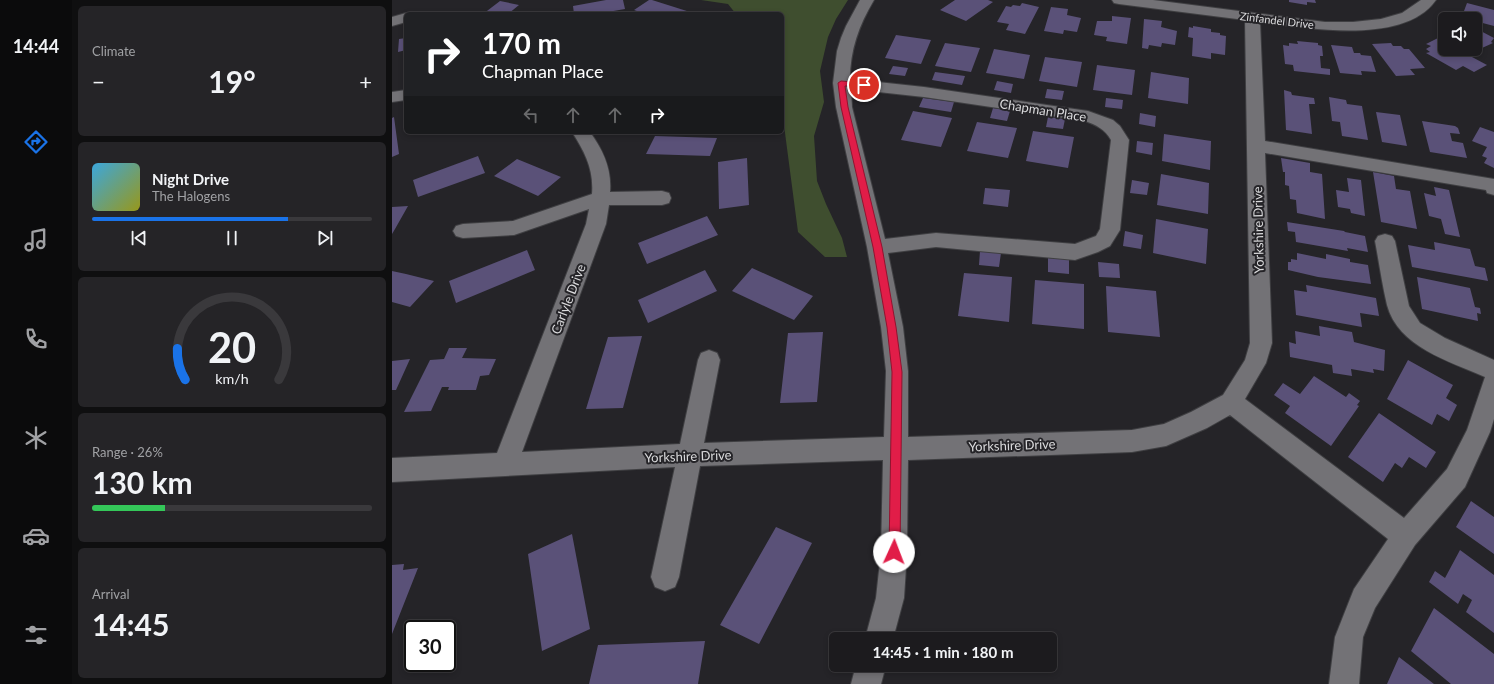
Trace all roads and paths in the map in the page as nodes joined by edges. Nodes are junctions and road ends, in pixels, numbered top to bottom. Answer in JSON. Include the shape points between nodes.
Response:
{"nodes":[{"id":1,"x":867,"y":0,"type":"edge"},
{"id":2,"x":1119,"y":0,"type":"edge"},
{"id":3,"x":1429,"y":0,"type":"edge"},
{"id":4,"x":1252,"y":17,"type":"junction"},
{"id":5,"x":404,"y":18,"type":"edge"},
{"id":6,"x":392,"y":22,"type":"edge"},
{"id":7,"x":841,"y":83,"type":"junction"},
{"id":8,"x":404,"y":95,"type":"edge"},
{"id":9,"x":392,"y":97,"type":"edge"},
{"id":10,"x":582,"y":134,"type":"edge"},
{"id":11,"x":1257,"y":146,"type":"junction"},
{"id":12,"x":1494,"y":188,"type":"edge"},
{"id":13,"x":602,"y":198,"type":"junction"},
{"id":14,"x":662,"y":198,"type":"dead end"},
{"id":15,"x":462,"y":231,"type":"dead end"},
{"id":16,"x":1385,"y":241,"type":"dead end"},
{"id":17,"x":877,"y":247,"type":"junction"},
{"id":18,"x":709,"y":360,"type":"dead end"},
{"id":19,"x":1494,"y":371,"type":"edge"},
{"id":20,"x":1494,"y":382,"type":"edge"},
{"id":21,"x":1231,"y":402,"type":"junction"},
{"id":22,"x":895,"y":449,"type":"junction"},
{"id":23,"x":690,"y":455,"type":"junction"},
{"id":24,"x":505,"y":465,"type":"junction"},
{"id":25,"x":392,"y":470,"type":"edge"},
{"id":26,"x":1406,"y":536,"type":"junction"},
{"id":27,"x":665,"y":576,"type":"dead end"},
{"id":28,"x":881,"y":632,"type":"edge"},
{"id":29,"x":869,"y":672,"type":"edge"},
{"id":30,"x":866,"y":684,"type":"edge"},
{"id":31,"x":1344,"y":684,"type":"edge"}],
"edges":[{"from":1,"to":7,"type":"street","via":[[849,34],[843,54]]},
{"from":2,"to":4,"type":"street","name":"Zinfandel Drive"},
{"from":3,"to":4,"type":"street","name":"Zinfandel Drive","via":[[1409,15],[1373,25],[1325,26]]},
{"from":4,"to":11,"type":"street","name":"Yorkshire Drive"},
{"from":5,"to":6,"type":"street"},
{"from":7,"to":17,"type":"street","via":[[844,107]]},
{"from":7,"to":17,"type":"street","name":"Chapman Place","via":[[924,92],[1088,116],[1108,124],[1116,131],[1120,140],[1110,230],[1103,241],[1091,247],[1075,252],[936,240]]},
{"from":8,"to":9,"type":"street"},
{"from":10,"to":13,"type":"street","name":"Carlyle Drive","via":[[599,164]]},
{"from":11,"to":12,"type":"street","via":[[1493,185]]},
{"from":11,"to":21,"type":"street","name":"Yorkshire Drive","via":[[1261,343],[1255,363]]},
{"from":13,"to":14,"type":"street"},
{"from":13,"to":15,"type":"street","via":[[514,228]]},
{"from":13,"to":24,"type":"street","name":"Carlyle Drive","via":[[596,224]]},
{"from":16,"to":19,"type":"street","via":[[1398,306],[1412,329],[1437,345]]},
{"from":17,"to":22,"type":"street","via":[[892,327],[897,372]]},
{"from":18,"to":23,"type":"street"},
{"from":20,"to":26,"type":"street","via":[[1478,432],[1456,478]]},
{"from":21,"to":22,"type":"street","name":"Yorkshire Drive","via":[[1166,435],[1132,441]]},
{"from":21,"to":26,"type":"street"},
{"from":22,"to":23,"type":"street","name":"Yorkshire Drive"},
{"from":22,"to":28,"type":"street","via":[[896,500],[890,598]]},
{"from":23,"to":24,"type":"street","name":"Yorkshire Drive"},
{"from":23,"to":27,"type":"street"},
{"from":24,"to":25,"type":"street","name":"Yorkshire Drive"},
{"from":26,"to":31,"type":"street","via":[[1364,599],[1349,637]]},
{"from":29,"to":30,"type":"street"}]}
